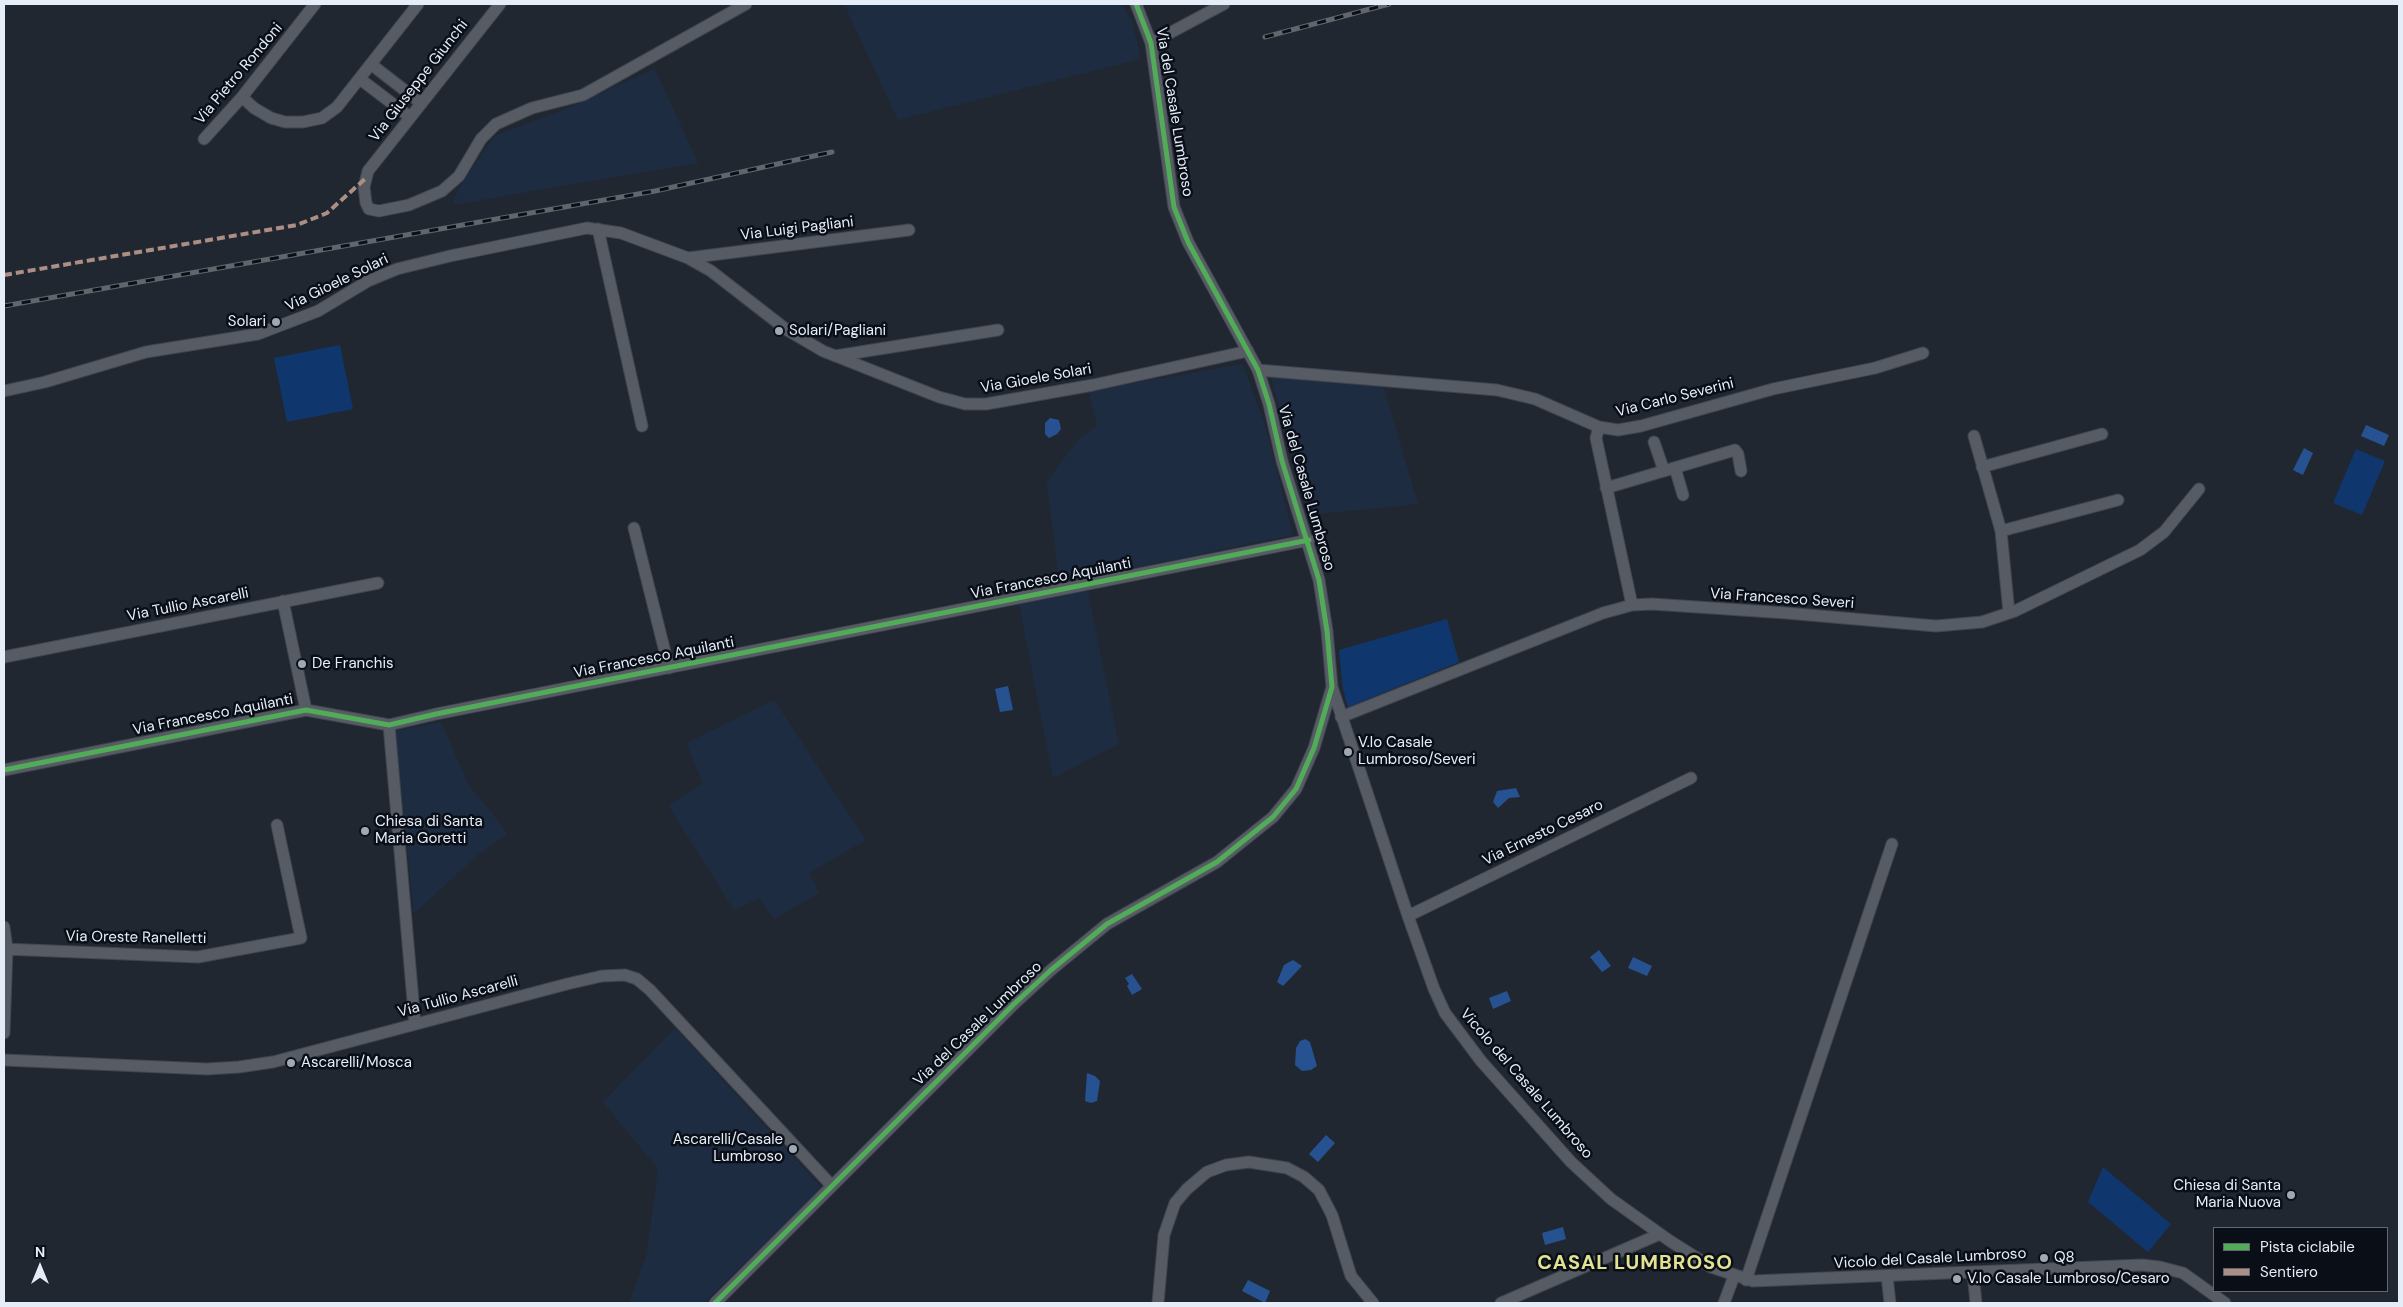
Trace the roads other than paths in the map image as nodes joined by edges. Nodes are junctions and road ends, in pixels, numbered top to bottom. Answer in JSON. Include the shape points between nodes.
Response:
{"nodes":[{"id":1,"x":315,"y":4,"type":"edge"},
{"id":2,"x":418,"y":4,"type":"edge"},
{"id":3,"x":500,"y":4,"type":"edge"},
{"id":4,"x":746,"y":4,"type":"edge"},
{"id":5,"x":1136,"y":4,"type":"edge"},
{"id":6,"x":1224,"y":4,"type":"edge"},
{"id":7,"x":1151,"y":43,"type":"junction"},
{"id":8,"x":372,"y":65,"type":"junction"},
{"id":9,"x":360,"y":79,"type":"junction"},
{"id":10,"x":242,"y":97,"type":"junction"},
{"id":11,"x":421,"y":103,"type":"junction"},
{"id":12,"x":410,"y":117,"type":"junction"},
{"id":13,"x":204,"y":139,"type":"dead end"},
{"id":14,"x":598,"y":229,"type":"junction"},
{"id":15,"x":909,"y":230,"type":"dead end"},
{"id":16,"x":688,"y":258,"type":"junction"},
{"id":17,"x":998,"y":330,"type":"dead end"},
{"id":18,"x":1248,"y":351,"type":"junction"},
{"id":19,"x":1923,"y":353,"type":"dead end"},
{"id":20,"x":833,"y":356,"type":"junction"},
{"id":21,"x":1258,"y":370,"type":"junction"},
{"id":22,"x":4,"y":391,"type":"edge"},
{"id":23,"x":642,"y":426,"type":"dead end"},
{"id":24,"x":1599,"y":427,"type":"junction"},
{"id":25,"x":2102,"y":434,"type":"dead end"},
{"id":26,"x":1974,"y":436,"type":"dead end"},
{"id":27,"x":1654,"y":442,"type":"dead end"},
{"id":28,"x":1982,"y":467,"type":"junction"},
{"id":29,"x":1669,"y":469,"type":"junction"},
{"id":30,"x":1742,"y":471,"type":"dead end"},
{"id":31,"x":1606,"y":488,"type":"junction"},
{"id":32,"x":2199,"y":489,"type":"dead end"},
{"id":33,"x":1683,"y":495,"type":"dead end"},
{"id":34,"x":2118,"y":500,"type":"dead end"},
{"id":35,"x":634,"y":528,"type":"dead end"},
{"id":36,"x":2000,"y":531,"type":"junction"},
{"id":37,"x":1309,"y":540,"type":"junction"},
{"id":38,"x":378,"y":583,"type":"dead end"},
{"id":39,"x":283,"y":601,"type":"junction"},
{"id":40,"x":1632,"y":605,"type":"junction"},
{"id":41,"x":2009,"y":613,"type":"junction"},
{"id":42,"x":4,"y":657,"type":"edge"},
{"id":43,"x":669,"y":668,"type":"junction"},
{"id":44,"x":1332,"y":687,"type":"junction"},
{"id":45,"x":306,"y":710,"type":"junction"},
{"id":46,"x":1341,"y":717,"type":"junction"},
{"id":47,"x":389,"y":725,"type":"junction"},
{"id":48,"x":4,"y":770,"type":"edge"},
{"id":49,"x":1691,"y":778,"type":"dead end"},
{"id":50,"x":277,"y":825,"type":"dead end"},
{"id":51,"x":1892,"y":844,"type":"dead end"},
{"id":52,"x":1408,"y":916,"type":"junction"},
{"id":53,"x":4,"y":927,"type":"edge"},
{"id":54,"x":6,"y":949,"type":"edge"},
{"id":55,"x":415,"y":1024,"type":"junction"},
{"id":56,"x":4,"y":1033,"type":"edge"},
{"id":57,"x":4,"y":1060,"type":"edge"},
{"id":58,"x":832,"y":1186,"type":"junction"},
{"id":59,"x":1660,"y":1234,"type":"junction"},
{"id":60,"x":1973,"y":1273,"type":"junction"},
{"id":61,"x":1734,"y":1276,"type":"junction"},
{"id":62,"x":1887,"y":1276,"type":"junction"},
{"id":63,"x":1746,"y":1280,"type":"junction"},
{"id":64,"x":715,"y":1303,"type":"edge"},
{"id":65,"x":1158,"y":1303,"type":"edge"},
{"id":66,"x":1373,"y":1303,"type":"edge"},
{"id":67,"x":1501,"y":1303,"type":"edge"},
{"id":68,"x":1724,"y":1303,"type":"edge"},
{"id":69,"x":1890,"y":1303,"type":"edge"},
{"id":70,"x":1976,"y":1303,"type":"edge"},
{"id":71,"x":2225,"y":1303,"type":"edge"}],
"edges":[{"from":1,"to":10,"type":"street","name":"Via Pietro Rondoni"},
{"from":2,"to":8,"type":"street"},
{"from":3,"to":11,"type":"street","name":"Via Giuseppe Giunchi"},
{"from":4,"to":12,"type":"street","name":"Via Giuseppe Giunchi","via":[[582,95],[532,108],[496,124],[481,139],[456,180],[427,198],[398,207],[372,210],[366,203],[365,179]]},
{"from":5,"to":7,"type":"street","name":"Via del Casale Lumbroso"},
{"from":6,"to":7,"type":"street"},
{"from":7,"to":18,"type":"street","name":"Via del Casale Lumbroso","via":[[1174,207],[1188,242]]},
{"from":8,"to":9,"type":"street"},
{"from":8,"to":11,"type":"street"},
{"from":9,"to":10,"type":"street","via":[[337,107],[322,118],[303,122],[271,118]]},
{"from":9,"to":12,"type":"street"},
{"from":10,"to":13,"type":"street","name":"Via Pietro Rondoni"},
{"from":11,"to":12,"type":"street","name":"Via Giuseppe Giunchi"},
{"from":14,"to":16,"type":"street","name":"Via Gioele Solari","via":[[635,237]]},
{"from":14,"to":22,"type":"street","name":"Via Gioele Solari","via":[[572,230],[404,267],[372,279],[318,311],[264,332],[146,352]]},
{"from":14,"to":23,"type":"street"},
{"from":15,"to":16,"type":"street","name":"Via Luigi Pagliani"},
{"from":16,"to":20,"type":"street","name":"Via Gioele Solari","via":[[711,271],[787,330]]},
{"from":17,"to":20,"type":"street"},
{"from":18,"to":20,"type":"street","name":"Via Gioele Solari","via":[[1102,383],[980,405],[948,400]]},
{"from":18,"to":21,"type":"street","name":"Via del Casale Lumbroso"},
{"from":19,"to":24,"type":"street","name":"Via Carlo Severini","via":[[1875,368],[1759,392],[1641,426],[1618,430]]},
{"from":21,"to":24,"type":"street","name":"Via Carlo Severini","via":[[1497,390],[1535,399]]},
{"from":21,"to":37,"type":"street","name":"Via del Casale Lumbroso","via":[[1282,461]]},
{"from":24,"to":31,"type":"street","via":[[1596,438]]},
{"from":25,"to":28,"type":"street"},
{"from":26,"to":28,"type":"street"},
{"from":27,"to":29,"type":"street"},
{"from":28,"to":36,"type":"street"},
{"from":29,"to":30,"type":"street","via":[[1734,450]]},
{"from":29,"to":31,"type":"street"},
{"from":29,"to":33,"type":"street"},
{"from":31,"to":40,"type":"street"},
{"from":32,"to":41,"type":"street","name":"Via Francesco Severi","via":[[2164,532],[2145,546]]},
{"from":34,"to":36,"type":"street"},
{"from":35,"to":43,"type":"street","name":"Via Francesco Aquilanti"},
{"from":36,"to":41,"type":"street"},
{"from":37,"to":43,"type":"street","name":"Via Francesco Aquilanti"},
{"from":37,"to":44,"type":"street","name":"Via del Casale Lumbroso","via":[[1322,592]]},
{"from":38,"to":39,"type":"street","name":"Via Tullio Ascarelli"},
{"from":39,"to":42,"type":"street","name":"Via Tullio Ascarelli"},
{"from":39,"to":45,"type":"street"},
{"from":40,"to":41,"type":"street","name":"Via Francesco Severi","via":[[1671,605],[1943,626],[1975,624]]},
{"from":40,"to":46,"type":"street","name":"Via Francesco Severi","via":[[1603,613]]},
{"from":43,"to":47,"type":"street","name":"Via Francesco Aquilanti"},
{"from":44,"to":46,"type":"street","name":"Vicolo del Casale Lumbroso"},
{"from":44,"to":58,"type":"street","name":"Via del Casale Lumbroso","via":[[1301,779],[1273,817],[1224,857],[1121,915],[1080,945],[1014,1004]]},
{"from":45,"to":47,"type":"street","name":"Via Francesco Aquilanti"},
{"from":45,"to":48,"type":"street","name":"Via Francesco Aquilanti"},
{"from":46,"to":52,"type":"street","name":"Vicolo del Casale Lumbroso"},
{"from":47,"to":55,"type":"street"},
{"from":49,"to":52,"type":"street","name":"Via Ernesto Cesaro"},
{"from":50,"to":54,"type":"street","name":"Via Oreste Ranelletti","via":[[301,938],[198,957]]},
{"from":51,"to":63,"type":"street"},
{"from":52,"to":59,"type":"street","name":"Vicolo del Casale Lumbroso","via":[[1437,997],[1473,1051],[1579,1171]]},
{"from":53,"to":54,"type":"street"},
{"from":54,"to":56,"type":"street"},
{"from":55,"to":57,"type":"street","name":"Via Tullio Ascarelli","via":[[273,1062],[238,1067],[207,1069]]},
{"from":55,"to":58,"type":"street","name":"Via Tullio Ascarelli","via":[[577,981],[607,976],[633,977],[650,990]]},
{"from":58,"to":64,"type":"street","name":"Via del Casale Lumbroso"},
{"from":59,"to":61,"type":"street","name":"Vicolo del Casale Lumbroso","via":[[1711,1267]]},
{"from":59,"to":67,"type":"street"},
{"from":60,"to":62,"type":"street","name":"Vicolo del Casale Lumbroso"},
{"from":60,"to":70,"type":"street"},
{"from":60,"to":71,"type":"street","name":"Vicolo del Casale Lumbroso","via":[[2153,1266],[2188,1276]]},
{"from":61,"to":63,"type":"street","name":"Vicolo del Casale Lumbroso"},
{"from":61,"to":68,"type":"street"},
{"from":62,"to":63,"type":"street","name":"Vicolo del Casale Lumbroso","via":[[1767,1282]]},
{"from":62,"to":69,"type":"street"},
{"from":65,"to":66,"type":"street","via":[[1164,1235],[1177,1199],[1212,1169],[1254,1162],[1287,1168],[1319,1190],[1331,1210],[1351,1276]]}]}
